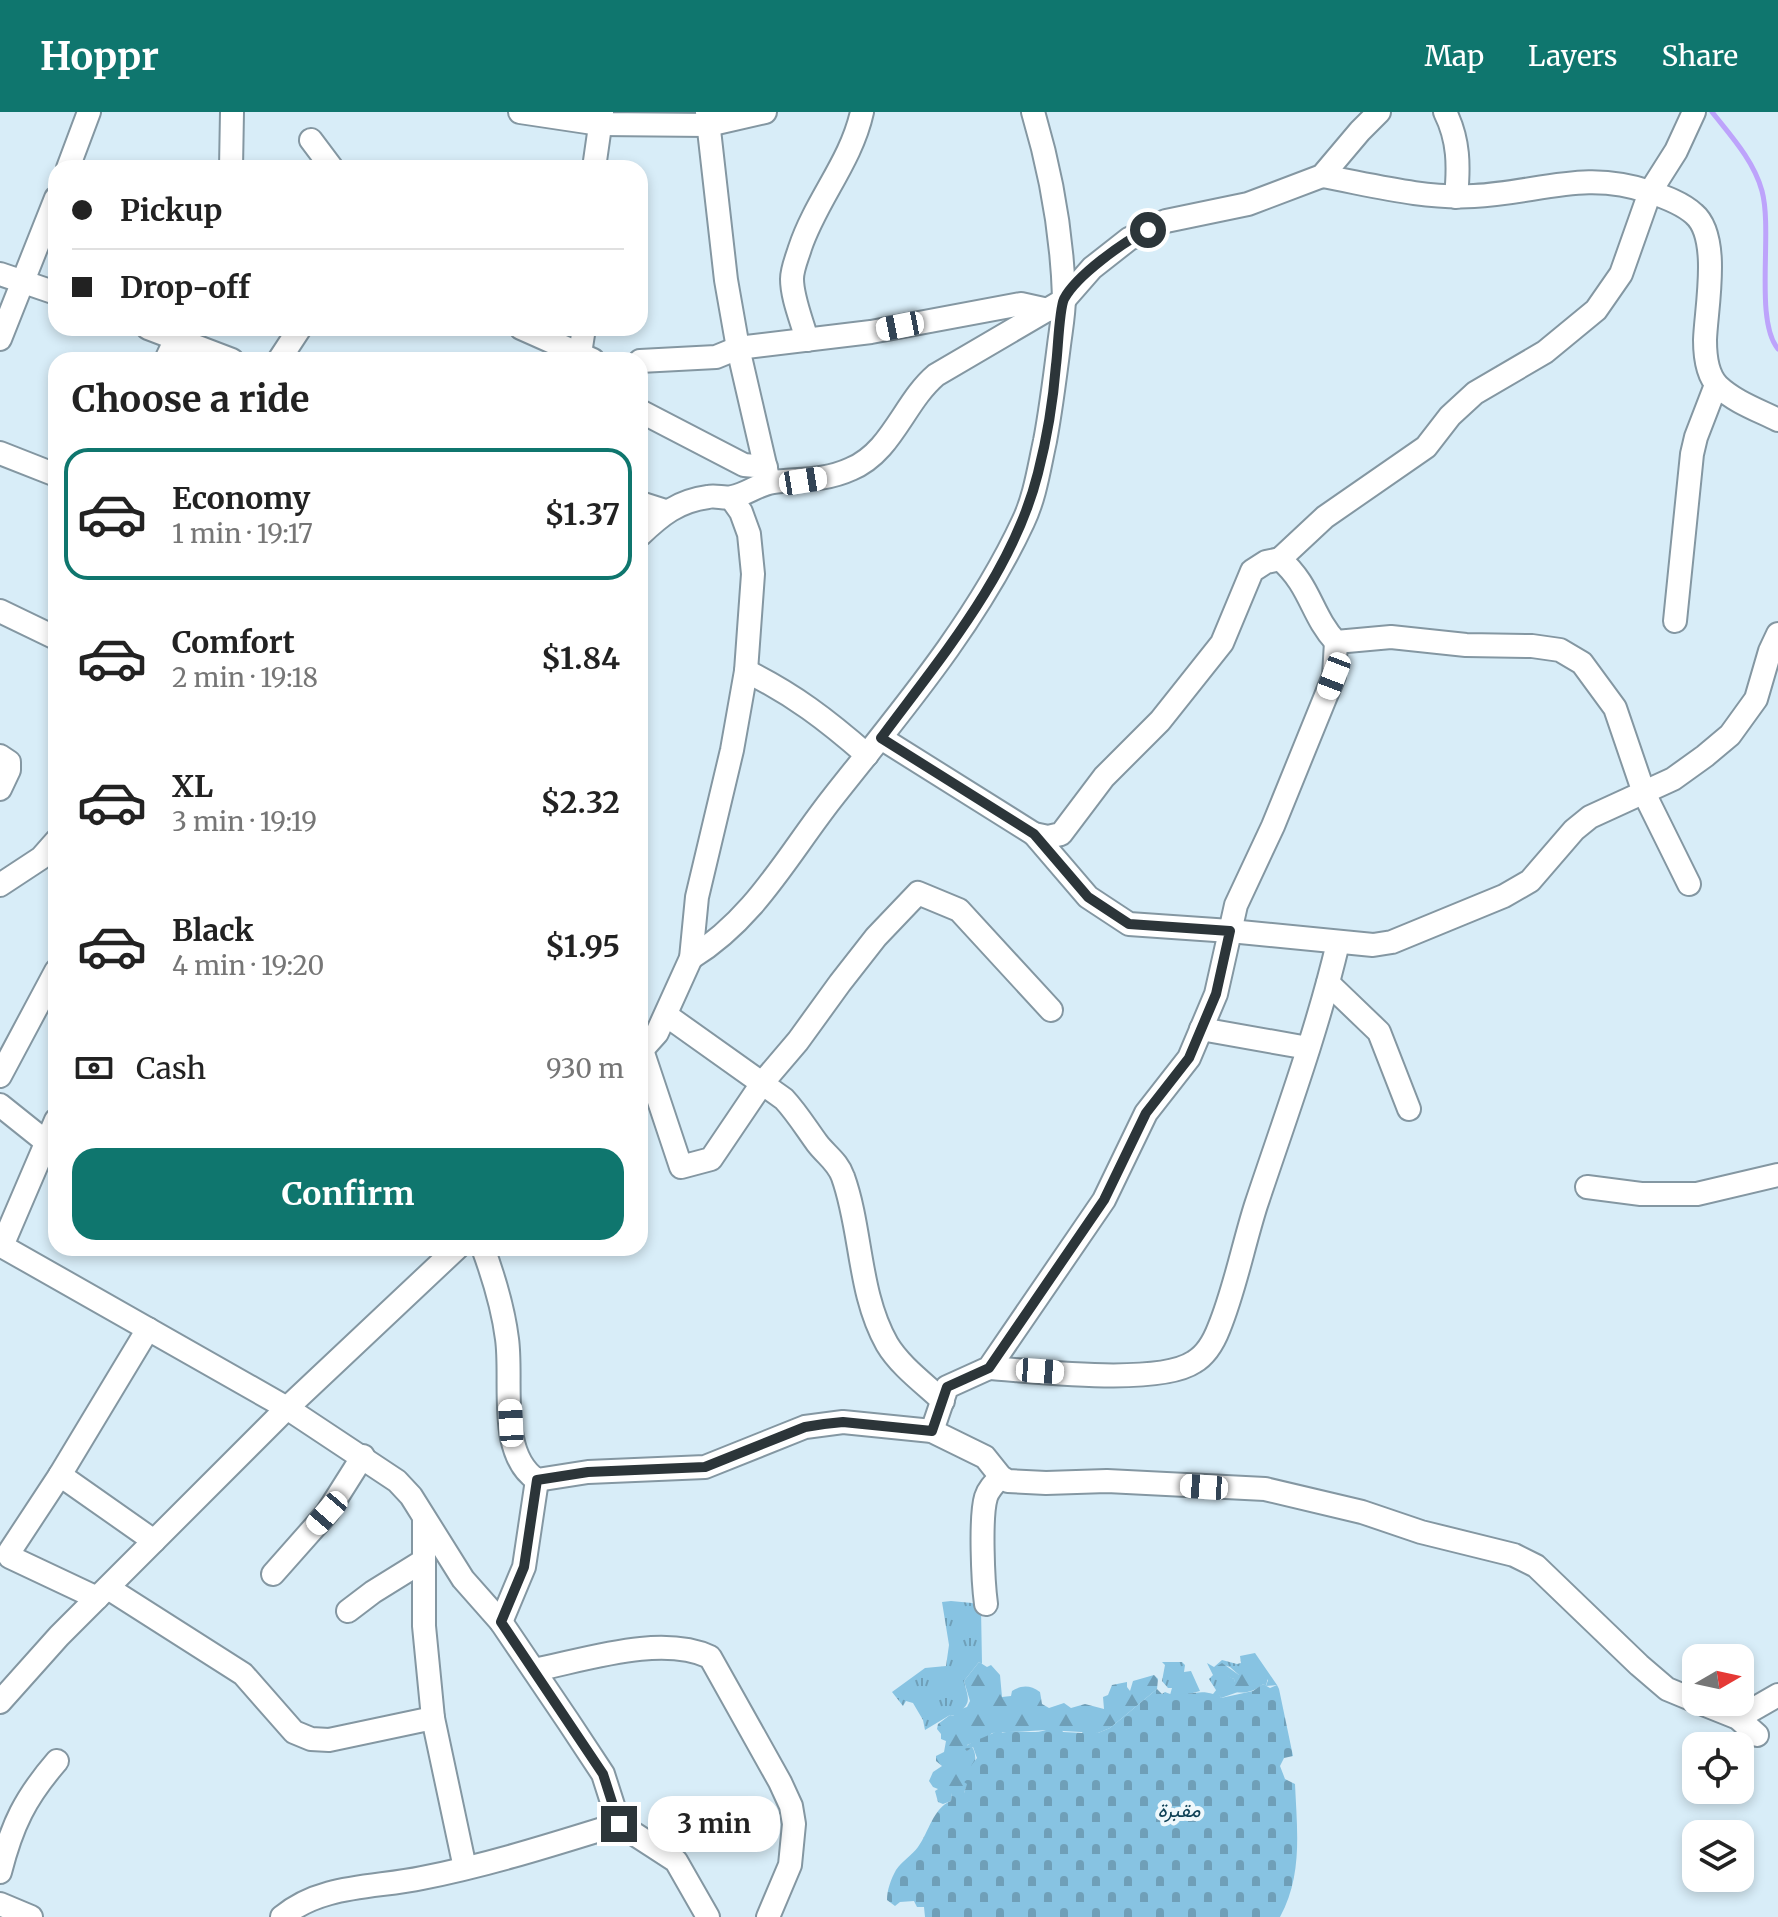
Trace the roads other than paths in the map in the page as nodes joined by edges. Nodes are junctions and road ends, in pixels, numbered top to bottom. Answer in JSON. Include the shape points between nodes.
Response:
{"nodes":[{"id":1,"x":89,"y":112,"type":"edge"},
{"id":2,"x":232,"y":112,"type":"edge"},
{"id":3,"x":520,"y":112,"type":"edge"},
{"id":4,"x":765,"y":112,"type":"edge"},
{"id":5,"x":862,"y":112,"type":"edge"},
{"id":6,"x":1033,"y":112,"type":"edge"},
{"id":7,"x":1379,"y":112,"type":"edge"},
{"id":8,"x":1445,"y":112,"type":"edge"},
{"id":9,"x":1694,"y":112,"type":"edge"},
{"id":10,"x":601,"y":118,"type":"edge"},
{"id":11,"x":708,"y":118,"type":"edge"},
{"id":12,"x":311,"y":140,"type":"dead end"},
{"id":13,"x":71,"y":160,"type":"edge"},
{"id":14,"x":231,"y":160,"type":"edge"},
{"id":15,"x":326,"y":160,"type":"edge"},
{"id":16,"x":595,"y":160,"type":"edge"},
{"id":17,"x":1322,"y":176,"type":"junction"},
{"id":18,"x":1650,"y":192,"type":"junction"},
{"id":19,"x":1456,"y":197,"type":"junction"},
{"id":20,"x":48,"y":212,"type":"edge"},
{"id":21,"x":11,"y":277,"type":"edge"},
{"id":22,"x":48,"y":290,"type":"edge"},
{"id":23,"x":1056,"y":305,"type":"junction"},
{"id":24,"x":185,"y":336,"type":"edge"},
{"id":25,"x":538,"y":336,"type":"edge"},
{"id":26,"x":0,"y":339,"type":"edge"},
{"id":27,"x":807,"y":340,"type":"junction"},
{"id":28,"x":738,"y":348,"type":"junction"},
{"id":29,"x":216,"y":352,"type":"edge"},
{"id":30,"x":571,"y":352,"type":"edge"},
{"id":31,"x":648,"y":361,"type":"edge"},
{"id":32,"x":1716,"y":385,"type":"junction"},
{"id":33,"x":648,"y":415,"type":"edge"},
{"id":34,"x":1778,"y":420,"type":"edge"},
{"id":35,"x":0,"y":453,"type":"edge"},
{"id":36,"x":48,"y":472,"type":"edge"},
{"id":37,"x":768,"y":475,"type":"junction"},
{"id":38,"x":731,"y":498,"type":"junction"},
{"id":39,"x":648,"y":506,"type":"edge"},
{"id":40,"x":665,"y":511,"type":"junction"},
{"id":41,"x":648,"y":527,"type":"edge"},
{"id":42,"x":1280,"y":559,"type":"junction"},
{"id":43,"x":0,"y":611,"type":"edge"},
{"id":44,"x":1675,"y":621,"type":"dead end"},
{"id":45,"x":48,"y":634,"type":"edge"},
{"id":46,"x":1778,"y":634,"type":"edge"},
{"id":47,"x":1336,"y":642,"type":"junction"},
{"id":48,"x":746,"y":671,"type":"junction"},
{"id":49,"x":874,"y":746,"type":"junction"},
{"id":50,"x":0,"y":756,"type":"edge"},
{"id":51,"x":0,"y":789,"type":"edge"},
{"id":52,"x":1644,"y":793,"type":"junction"},
{"id":53,"x":1034,"y":834,"type":"junction"},
{"id":54,"x":48,"y":850,"type":"edge"},
{"id":55,"x":1689,"y":884,"type":"dead end"},
{"id":56,"x":0,"y":885,"type":"edge"},
{"id":57,"x":1230,"y":931,"type":"junction"},
{"id":58,"x":1338,"y":943,"type":"junction"},
{"id":59,"x":691,"y":958,"type":"junction"},
{"id":60,"x":1328,"y":983,"type":"junction"},
{"id":61,"x":48,"y":986,"type":"edge"},
{"id":62,"x":1051,"y":1010,"type":"dead end"},
{"id":63,"x":666,"y":1015,"type":"junction"},
{"id":64,"x":1201,"y":1029,"type":"junction"},
{"id":65,"x":648,"y":1043,"type":"edge"},
{"id":66,"x":1308,"y":1048,"type":"junction"},
{"id":67,"x":648,"y":1071,"type":"edge"},
{"id":68,"x":0,"y":1076,"type":"edge"},
{"id":69,"x":763,"y":1082,"type":"junction"},
{"id":70,"x":0,"y":1105,"type":"edge"},
{"id":71,"x":1409,"y":1109,"type":"dead end"},
{"id":72,"x":48,"y":1135,"type":"edge"},
{"id":73,"x":45,"y":1141,"type":"junction"},
{"id":74,"x":1778,"y":1175,"type":"edge"},
{"id":75,"x":1587,"y":1187,"type":"dead end"},
{"id":76,"x":1,"y":1245,"type":"edge"},
{"id":77,"x":448,"y":1256,"type":"edge"},
{"id":78,"x":486,"y":1256,"type":"edge"},
{"id":79,"x":148,"y":1329,"type":"junction"},
{"id":80,"x":989,"y":1368,"type":"junction"},
{"id":81,"x":943,"y":1401,"type":"junction"},
{"id":82,"x":287,"y":1408,"type":"junction"},
{"id":83,"x":932,"y":1431,"type":"junction"},
{"id":84,"x":363,"y":1456,"type":"junction"},
{"id":85,"x":60,"y":1475,"type":"junction"},
{"id":86,"x":1001,"y":1477,"type":"junction"},
{"id":87,"x":537,"y":1480,"type":"junction"},
{"id":88,"x":424,"y":1519,"type":"junction"},
{"id":89,"x":154,"y":1541,"type":"junction"},
{"id":90,"x":423,"y":1561,"type":"junction"},
{"id":91,"x":273,"y":1574,"type":"dead end"},
{"id":92,"x":102,"y":1593,"type":"junction"},
{"id":93,"x":986,"y":1604,"type":"dead end"},
{"id":94,"x":348,"y":1611,"type":"dead end"},
{"id":95,"x":501,"y":1622,"type":"junction"},
{"id":96,"x":534,"y":1670,"type":"junction"},
{"id":97,"x":1778,"y":1695,"type":"edge"},
{"id":98,"x":1682,"y":1696,"type":"edge"},
{"id":99,"x":0,"y":1702,"type":"edge"},
{"id":100,"x":1733,"y":1716,"type":"edge"},
{"id":101,"x":433,"y":1718,"type":"junction"},
{"id":102,"x":1738,"y":1718,"type":"junction"},
{"id":103,"x":1757,"y":1735,"type":"dead end"},
{"id":104,"x":57,"y":1761,"type":"dead end"},
{"id":105,"x":619,"y":1824,"type":"junction"},
{"id":106,"x":465,"y":1868,"type":"junction"},
{"id":107,"x":0,"y":1872,"type":"edge"},
{"id":108,"x":0,"y":1904,"type":"edge"},
{"id":109,"x":31,"y":1917,"type":"edge"},
{"id":110,"x":282,"y":1917,"type":"edge"},
{"id":111,"x":708,"y":1917,"type":"edge"},
{"id":112,"x":768,"y":1917,"type":"edge"}],
"edges":[{"from":1,"to":13,"type":"street"},
{"from":2,"to":14,"type":"street"},
{"from":3,"to":10,"type":"street"},
{"from":4,"to":11,"type":"street"},
{"from":5,"to":27,"type":"street","via":[[844,162],[809,221],[793,273]]},
{"from":6,"to":23,"type":"street","via":[[1059,231]]},
{"from":7,"to":17,"type":"street"},
{"from":8,"to":19,"type":"street","via":[[1459,164]]},
{"from":9,"to":18,"type":"street"},
{"from":10,"to":11,"type":"street"},
{"from":10,"to":16,"type":"street"},
{"from":11,"to":28,"type":"street"},
{"from":12,"to":15,"type":"street"},
{"from":17,"to":19,"type":"street"},
{"from":17,"to":23,"type":"street","via":[[1248,204],[1166,221],[1129,239]]},
{"from":18,"to":19,"type":"street","via":[[1628,184],[1563,183]]},
{"from":18,"to":32,"type":"street","via":[[1697,215],[1705,233],[1711,257],[1705,358]]},
{"from":18,"to":42,"type":"street","via":[[1621,274],[1596,310],[1545,352],[1475,393],[1426,447],[1325,517]]},
{"from":20,"to":21,"type":"street"},
{"from":21,"to":22,"type":"street"},
{"from":21,"to":26,"type":"street"},
{"from":23,"to":27,"type":"street","via":[[1021,304]]},
{"from":23,"to":37,"type":"street","via":[[936,375],[875,455],[852,469],[814,480]]},
{"from":23,"to":49,"type":"street","via":[[1052,406],[1024,520],[959,631]]},
{"from":24,"to":29,"type":"street"},
{"from":25,"to":30,"type":"street"},
{"from":27,"to":28,"type":"street"},
{"from":28,"to":31,"type":"street","via":[[716,357]]},
{"from":28,"to":37,"type":"street"},
{"from":32,"to":34,"type":"street"},
{"from":32,"to":44,"type":"street","via":[[1692,454]]},
{"from":33,"to":37,"type":"street"},
{"from":35,"to":36,"type":"street"},
{"from":37,"to":38,"type":"street"},
{"from":38,"to":40,"type":"street","via":[[712,496]]},
{"from":38,"to":48,"type":"street","via":[[741,512],[751,548]]},
{"from":39,"to":40,"type":"street"},
{"from":40,"to":41,"type":"street"},
{"from":42,"to":47,"type":"street","via":[[1305,586]]},
{"from":42,"to":53,"type":"street","via":[[1252,571],[1222,643],[1061,834]]},
{"from":43,"to":45,"type":"street"},
{"from":46,"to":52,"type":"street","via":[[1756,699],[1730,735],[1673,779]]},
{"from":47,"to":52,"type":"street","via":[[1391,637],[1560,650],[1582,663],[1615,708]]},
{"from":47,"to":57,"type":"street","via":[[1334,676],[1236,905]]},
{"from":48,"to":49,"type":"street"},
{"from":48,"to":59,"type":"street","via":[[697,897]]},
{"from":49,"to":53,"type":"street"},
{"from":49,"to":59,"type":"street","via":[[759,899],[717,942]]},
{"from":50,"to":51,"type":"street","via":[[9,762]]},
{"from":52,"to":55,"type":"street"},
{"from":52,"to":58,"type":"street","via":[[1590,817],[1530,881],[1504,896],[1392,942]]},
{"from":53,"to":57,"type":"street","via":[[1088,897],[1129,924]]},
{"from":54,"to":56,"type":"street"},
{"from":57,"to":58,"type":"street"},
{"from":57,"to":64,"type":"street","via":[[1216,994]]},
{"from":58,"to":60,"type":"street"},
{"from":59,"to":63,"type":"street"},
{"from":60,"to":66,"type":"street"},
{"from":60,"to":71,"type":"street","via":[[1379,1032]]},
{"from":61,"to":68,"type":"street"},
{"from":62,"to":69,"type":"street","via":[[959,910],[918,893],[876,937]]},
{"from":63,"to":65,"type":"street"},
{"from":63,"to":69,"type":"street"},
{"from":64,"to":66,"type":"street"},
{"from":64,"to":80,"type":"street","via":[[1189,1058],[1146,1113],[1104,1200]]},
{"from":66,"to":80,"type":"street","via":[[1219,1329],[1196,1362],[1179,1370],[1117,1376]]},
{"from":67,"to":69,"type":"street","via":[[681,1167],[711,1159]]},
{"from":69,"to":81,"type":"street","via":[[800,1115],[838,1165],[872,1302],[888,1344]]},
{"from":70,"to":73,"type":"street"},
{"from":72,"to":73,"type":"street"},
{"from":73,"to":76,"type":"street"},
{"from":74,"to":75,"type":"street","via":[[1697,1194]]},
{"from":76,"to":79,"type":"street"},
{"from":77,"to":82,"type":"street"},
{"from":78,"to":87,"type":"street","via":[[508,1342],[516,1455],[525,1472]]},
{"from":79,"to":82,"type":"street"},
{"from":79,"to":85,"type":"street"},
{"from":80,"to":81,"type":"street","via":[[951,1384]]},
{"from":81,"to":83,"type":"street"},
{"from":82,"to":84,"type":"street"},
{"from":82,"to":89,"type":"street"},
{"from":83,"to":86,"type":"street","via":[[985,1457]]},
{"from":83,"to":87,"type":"street","via":[[830,1423],[805,1427],[705,1467],[588,1472]]},
{"from":84,"to":88,"type":"street","via":[[397,1481]]},
{"from":84,"to":91,"type":"street","via":[[327,1513]]},
{"from":85,"to":89,"type":"street"},
{"from":85,"to":92,"type":"street","via":[[10,1557]]},
{"from":86,"to":93,"type":"street","via":[[984,1506]]},
{"from":86,"to":98,"type":"street","via":[[1020,1483],[1107,1481],[1265,1489],[1514,1555],[1536,1566],[1639,1665]]},
{"from":87,"to":95,"type":"street","via":[[524,1567]]},
{"from":88,"to":90,"type":"street"},
{"from":88,"to":95,"type":"street","via":[[463,1579]]},
{"from":89,"to":92,"type":"street"},
{"from":90,"to":94,"type":"street"},
{"from":90,"to":101,"type":"street"},
{"from":92,"to":99,"type":"street"},
{"from":92,"to":101,"type":"street","via":[[243,1674],[303,1736],[329,1740]]},
{"from":95,"to":96,"type":"street"},
{"from":96,"to":105,"type":"street","via":[[603,1774]]},
{"from":96,"to":112,"type":"street","via":[[642,1649],[676,1647],[710,1657],[791,1806],[790,1865]]},
{"from":97,"to":102,"type":"street"},
{"from":100,"to":102,"type":"street"},
{"from":101,"to":106,"type":"street"},
{"from":102,"to":103,"type":"street"},
{"from":104,"to":107,"type":"street","via":[[19,1815]]},
{"from":105,"to":106,"type":"street"},
{"from":105,"to":111,"type":"street","via":[[676,1861]]},
{"from":106,"to":110,"type":"street","via":[[343,1890],[312,1899]]},
{"from":108,"to":109,"type":"street"}]}
